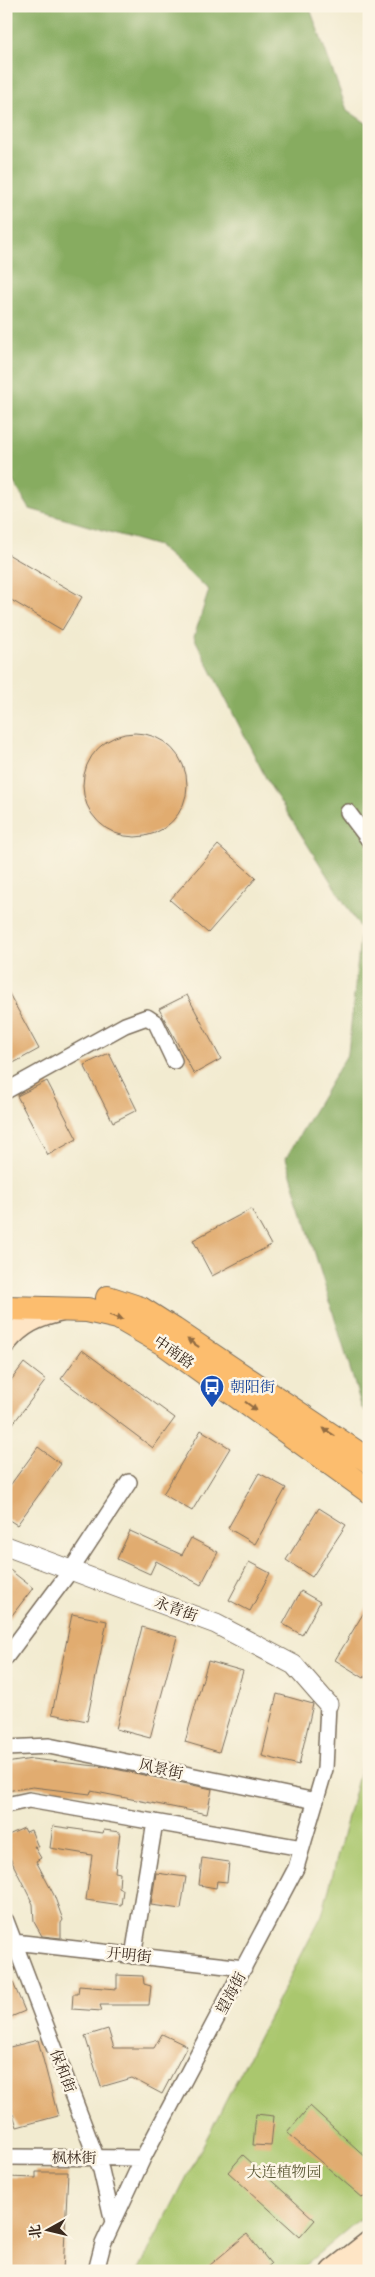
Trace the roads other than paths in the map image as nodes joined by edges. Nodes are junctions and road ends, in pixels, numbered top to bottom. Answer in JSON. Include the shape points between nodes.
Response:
{"nodes":[{"id":1,"x":348,"y":812,"type":"dead end"},
{"id":2,"x":369,"y":840,"type":"edge"},
{"id":3,"x":174,"y":1061,"type":"dead end"},
{"id":4,"x":6,"y":1091,"type":"edge"},
{"id":5,"x":6,"y":1292,"type":"edge"},
{"id":6,"x":6,"y":1308,"type":"edge"},
{"id":7,"x":68,"y":1309,"type":"junction"},
{"id":8,"x":6,"y":1342,"type":"edge"},
{"id":9,"x":369,"y":1460,"type":"edge"},
{"id":10,"x":129,"y":1482,"type":"dead end"},
{"id":11,"x":369,"y":1490,"type":"edge"},
{"id":12,"x":6,"y":1546,"type":"edge"},
{"id":13,"x":72,"y":1570,"type":"junction"},
{"id":14,"x":6,"y":1657,"type":"edge"},
{"id":15,"x":328,"y":1704,"type":"joint"},
{"id":16,"x":6,"y":1748,"type":"edge"},
{"id":17,"x":316,"y":1801,"type":"junction"},
{"id":18,"x":6,"y":1805,"type":"edge"},
{"id":19,"x":155,"y":1822,"type":"junction"},
{"id":20,"x":302,"y":1848,"type":"junction"},
{"id":21,"x":6,"y":1921,"type":"edge"},
{"id":22,"x":14,"y":1942,"type":"junction"},
{"id":23,"x":133,"y":1956,"type":"junction"},
{"id":24,"x":244,"y":1968,"type":"junction"},
{"id":25,"x":6,"y":2157,"type":"edge"},
{"id":26,"x":96,"y":2158,"type":"junction"},
{"id":27,"x":143,"y":2158,"type":"junction"},
{"id":28,"x":113,"y":2222,"type":"junction"},
{"id":29,"x":369,"y":2242,"type":"edge"},
{"id":30,"x":369,"y":2263,"type":"edge"},
{"id":31,"x":96,"y":2271,"type":"edge"},
{"id":32,"x":332,"y":2271,"type":"edge"},
{"id":33,"x":359,"y":2271,"type":"edge"}],
"edges":[{"from":1,"to":2,"type":"street"},
{"from":3,"to":4,"type":"street","via":[[156,1023],[147,1018],[125,1025]]},
{"from":9,"to":5,"type":"main road","one_way":true,"via":[[141,1309],[97,1295]]},
{"from":6,"to":7,"type":"main road","name":"中南路"},
{"from":7,"to":8,"type":"main road","via":[[50,1313],[18,1328]]},
{"from":7,"to":11,"type":"main road","name":"中南路","one_way":true,"via":[[118,1317],[165,1344]]},
{"from":10,"to":13,"type":"street"},
{"from":12,"to":13,"type":"street","name":"永青街"},
{"from":13,"to":14,"type":"street"},
{"from":13,"to":15,"type":"street","name":"永青街","via":[[224,1628],[294,1665]]},
{"from":15,"to":17,"type":"street","name":"望海街","via":[[325,1769]]},
{"from":16,"to":17,"type":"street","name":"风景街","via":[[49,1746]]},
{"from":17,"to":20,"type":"street","name":"望海街"},
{"from":18,"to":19,"type":"street","via":[[29,1800]]},
{"from":19,"to":20,"type":"street"},
{"from":19,"to":23,"type":"street"},
{"from":20,"to":24,"type":"street","name":"望海街","via":[[296,1868]]},
{"from":21,"to":22,"type":"street","name":"保和街"},
{"from":22,"to":23,"type":"street","name":"开明街"},
{"from":22,"to":26,"type":"street","name":"保和街"},
{"from":23,"to":24,"type":"street","name":"开明街"},
{"from":24,"to":27,"type":"street","name":"望海街"},
{"from":25,"to":26,"type":"street","name":"枫林街"},
{"from":26,"to":27,"type":"street","name":"枫林街"},
{"from":26,"to":28,"type":"street","name":"保和街"},
{"from":27,"to":28,"type":"street","name":"望海街"},
{"from":28,"to":31,"type":"street","name":"望海街"},
{"from":29,"to":32,"type":"main road"},
{"from":30,"to":33,"type":"main road"}]}
